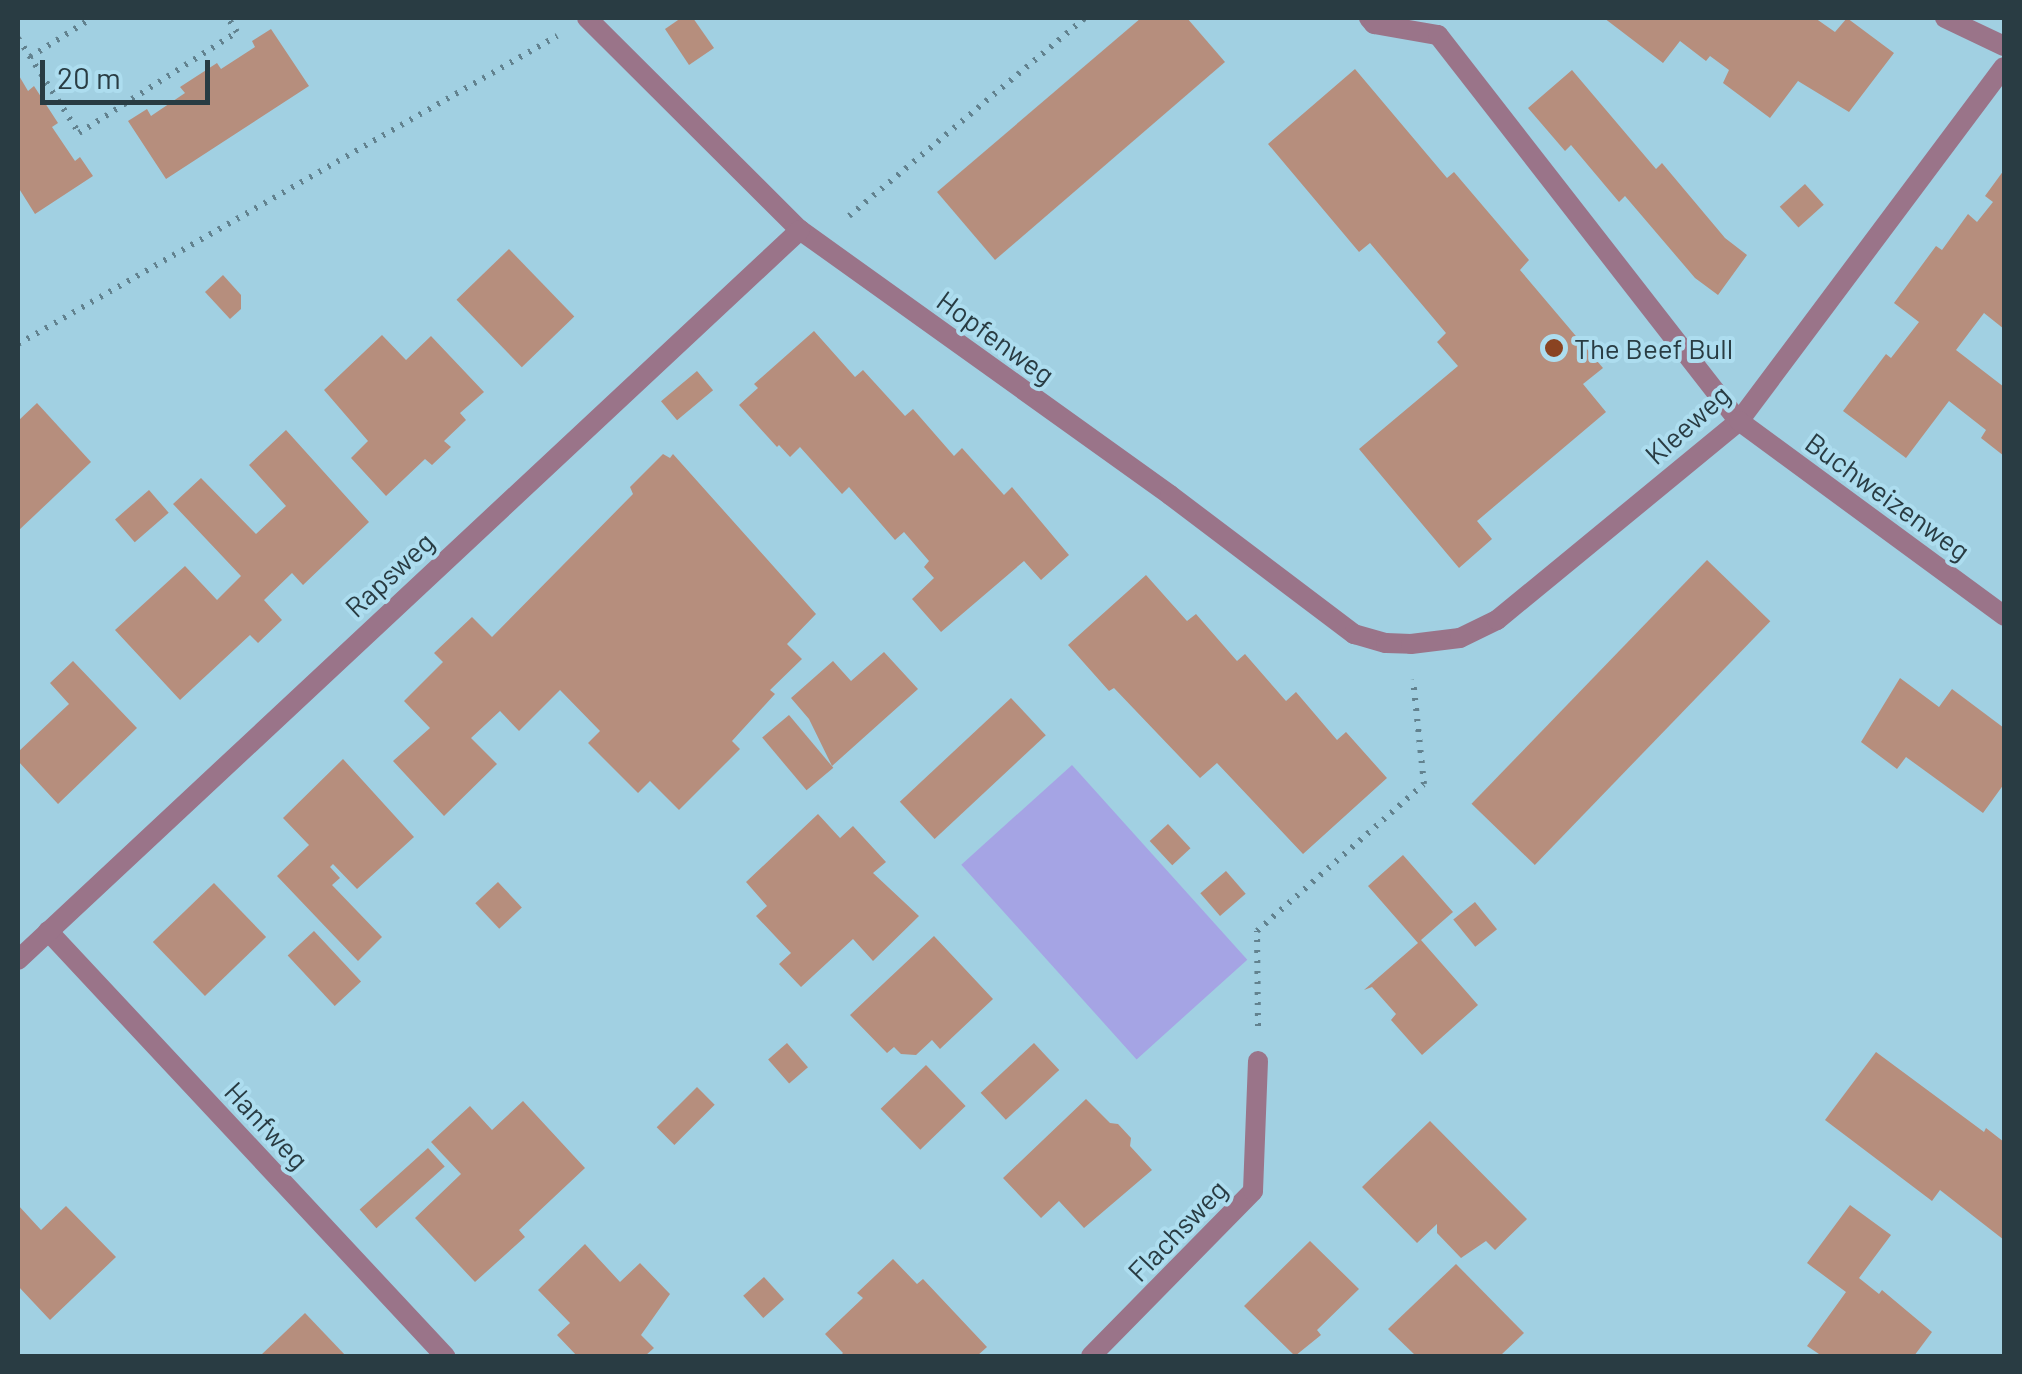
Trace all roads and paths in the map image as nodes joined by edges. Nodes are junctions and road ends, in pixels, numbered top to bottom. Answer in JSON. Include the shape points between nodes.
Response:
{"nodes":[{"id":1,"x":92,"y":18,"type":"edge"},
{"id":2,"x":228,"y":18,"type":"edge"},
{"id":3,"x":588,"y":18,"type":"edge"},
{"id":4,"x":1085,"y":18,"type":"edge"},
{"id":5,"x":1368,"y":18,"type":"edge"},
{"id":6,"x":1944,"y":18,"type":"edge"},
{"id":7,"x":18,"y":38,"type":"edge"},
{"id":8,"x":2004,"y":46,"type":"edge"},
{"id":9,"x":30,"y":57,"type":"junction"},
{"id":10,"x":2004,"y":67,"type":"edge"},
{"id":11,"x":808,"y":236,"type":"junction"},
{"id":12,"x":18,"y":344,"type":"edge"},
{"id":13,"x":1739,"y":421,"type":"junction"},
{"id":14,"x":2004,"y":616,"type":"edge"},
{"id":15,"x":1411,"y":644,"type":"junction"},
{"id":16,"x":48,"y":930,"type":"junction"},
{"id":17,"x":18,"y":960,"type":"edge"},
{"id":18,"x":1258,"y":1061,"type":"joint"},
{"id":19,"x":445,"y":1356,"type":"edge"},
{"id":20,"x":1091,"y":1356,"type":"edge"}],
"edges":[{"from":1,"to":9,"type":"path"},
{"from":2,"to":9,"type":"path","via":[[237,32],[79,133]]},
{"from":3,"to":11,"type":"street","name":"Hopfenweg"},
{"from":3,"to":12,"type":"path"},
{"from":4,"to":11,"type":"path"},
{"from":5,"to":13,"type":"street","name":"Buchweizenweg","via":[[1438,35]]},
{"from":6,"to":8,"type":"street"},
{"from":7,"to":9,"type":"path"},
{"from":10,"to":13,"type":"street","name":"Kleeweg"},
{"from":11,"to":15,"type":"street","name":"Hopfenweg","via":[[1354,634]]},
{"from":11,"to":16,"type":"street","name":"Rapsweg"},
{"from":13,"to":14,"type":"street","name":"Buchweizenweg"},
{"from":13,"to":15,"type":"street","name":"Kleeweg","via":[[1497,620],[1460,638]]},
{"from":15,"to":18,"type":"path","via":[[1424,784],[1256,932]]},
{"from":16,"to":17,"type":"street","name":"Rapsweg"},
{"from":16,"to":19,"type":"street","name":"Hanfweg"},
{"from":18,"to":20,"type":"street","name":"Flachsweg","via":[[1253,1192]]}]}
